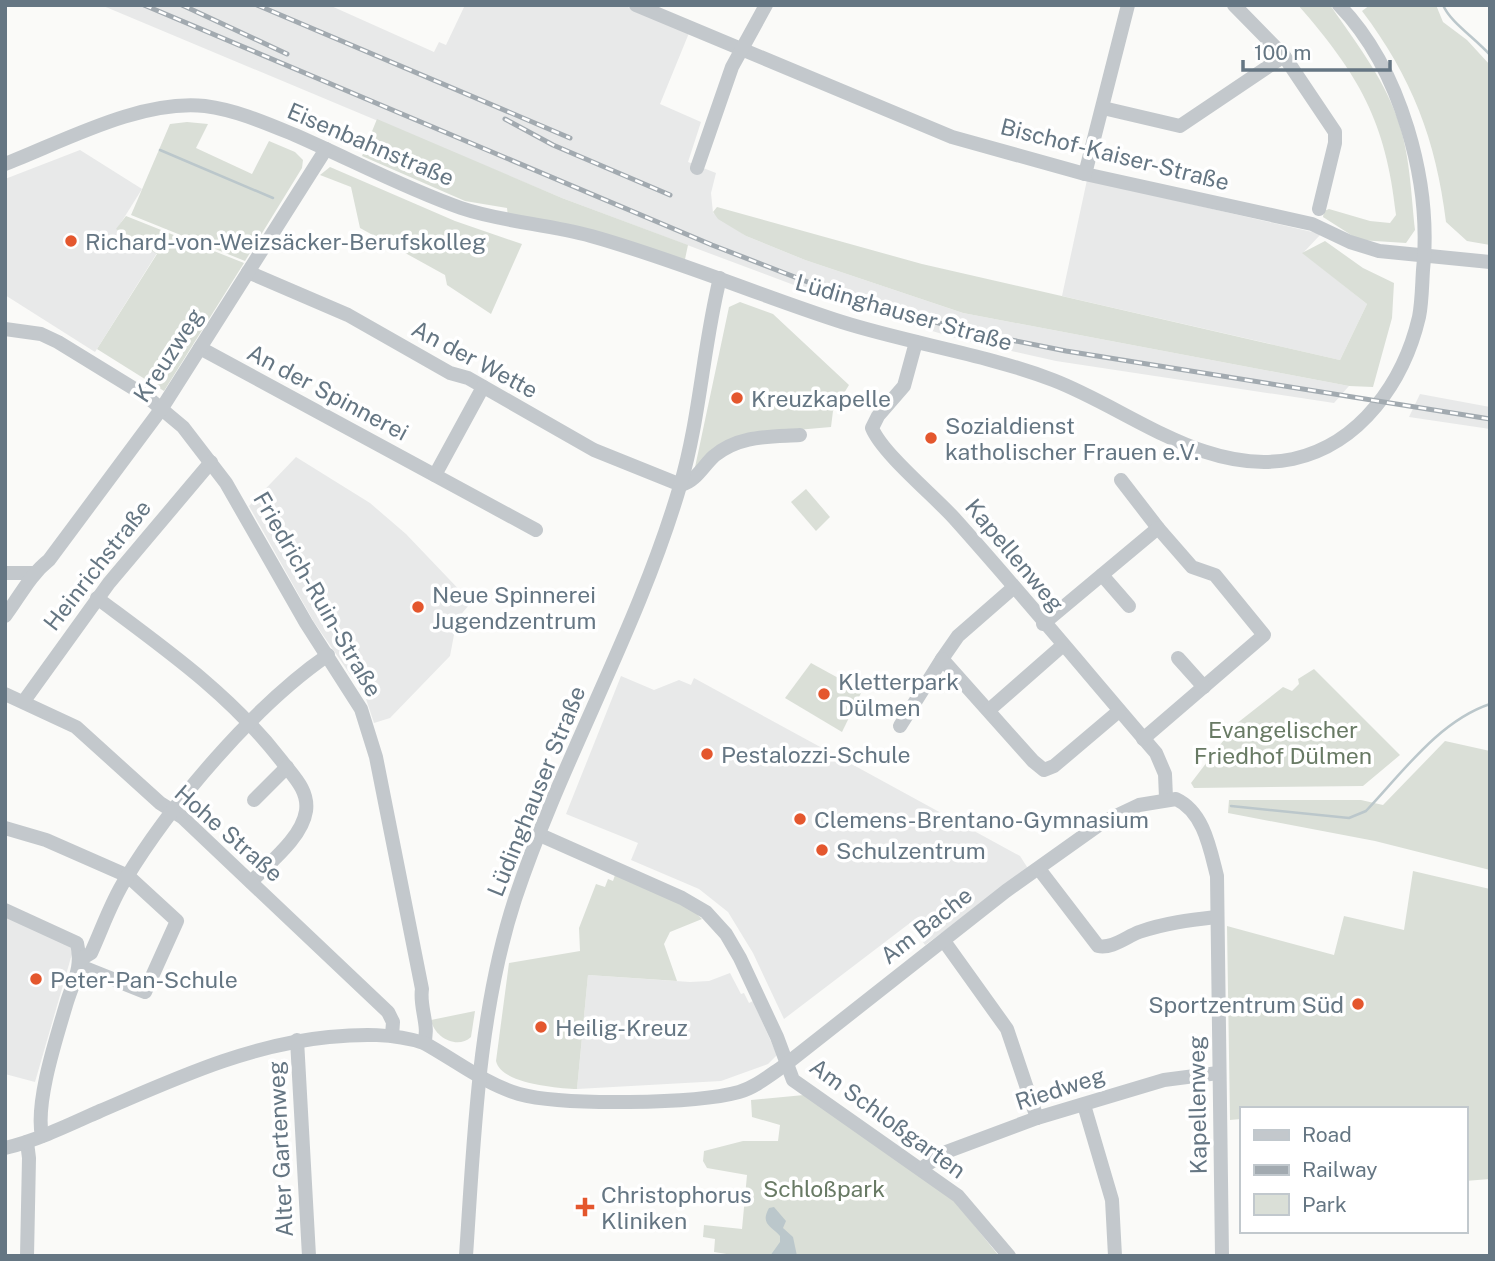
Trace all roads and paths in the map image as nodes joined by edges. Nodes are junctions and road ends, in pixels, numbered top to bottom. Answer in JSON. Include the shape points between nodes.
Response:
{"nodes":[{"id":1,"x":636,"y":5,"type":"edge"},
{"id":2,"x":766,"y":5,"type":"edge"},
{"id":3,"x":1128,"y":5,"type":"edge"},
{"id":4,"x":1234,"y":5,"type":"edge"},
{"id":5,"x":1339,"y":5,"type":"edge"},
{"id":6,"x":741,"y":49,"type":"junction"},
{"id":7,"x":1284,"y":56,"type":"junction"},
{"id":8,"x":1103,"y":108,"type":"junction"},
{"id":9,"x":326,"y":149,"type":"junction"},
{"id":10,"x":5,"y":164,"type":"edge"},
{"id":11,"x":696,"y":168,"type":"dead end"},
{"id":12,"x":1084,"y":174,"type":"junction"},
{"id":13,"x":1319,"y":209,"type":"dead end"},
{"id":14,"x":1425,"y":254,"type":"junction"},
{"id":15,"x":1490,"y":261,"type":"edge"},
{"id":16,"x":248,"y":272,"type":"junction"},
{"id":17,"x":720,"y":278,"type":"junction"},
{"id":18,"x":5,"y":329,"type":"edge"},
{"id":19,"x":916,"y":342,"type":"junction"},
{"id":20,"x":200,"y":348,"type":"junction"},
{"id":21,"x":483,"y":387,"type":"junction"},
{"id":22,"x":162,"y":408,"type":"junction"},
{"id":23,"x":800,"y":435,"type":"dead end"},
{"id":24,"x":211,"y":462,"type":"junction"},
{"id":25,"x":435,"y":475,"type":"junction"},
{"id":26,"x":1121,"y":480,"type":"dead end"},
{"id":27,"x":681,"y":485,"type":"junction"},
{"id":28,"x":1158,"y":528,"type":"junction"},
{"id":29,"x":536,"y":530,"type":"dead end"},
{"id":30,"x":5,"y":573,"type":"edge"},
{"id":31,"x":32,"y":573,"type":"junction"},
{"id":32,"x":1102,"y":575,"type":"junction"},
{"id":33,"x":1013,"y":588,"type":"junction"},
{"id":34,"x":97,"y":598,"type":"junction"},
{"id":35,"x":1129,"y":606,"type":"dead end"},
{"id":36,"x":5,"y":616,"type":"edge"},
{"id":37,"x":1043,"y":624,"type":"junction"},
{"id":38,"x":1062,"y":646,"type":"junction"},
{"id":39,"x":328,"y":655,"type":"junction"},
{"id":40,"x":1178,"y":658,"type":"dead end"},
{"id":41,"x":942,"y":659,"type":"junction"},
{"id":42,"x":1204,"y":687,"type":"junction"},
{"id":43,"x":5,"y":694,"type":"edge"},
{"id":44,"x":24,"y":702,"type":"junction"},
{"id":45,"x":989,"y":710,"type":"junction"},
{"id":46,"x":1119,"y":711,"type":"junction"},
{"id":47,"x":252,"y":723,"type":"junction"},
{"id":48,"x":900,"y":726,"type":"dead end"},
{"id":49,"x":1143,"y":739,"type":"junction"},
{"id":50,"x":287,"y":768,"type":"junction"},
{"id":51,"x":1171,"y":798,"type":"junction"},
{"id":52,"x":254,"y":800,"type":"dead end"},
{"id":53,"x":173,"y":810,"type":"junction"},
{"id":54,"x":5,"y":828,"type":"edge"},
{"id":55,"x":540,"y":835,"type":"junction"},
{"id":56,"x":1039,"y":869,"type":"junction"},
{"id":57,"x":128,"y":876,"type":"junction"},
{"id":58,"x":251,"y":882,"type":"junction"},
{"id":59,"x":5,"y":910,"type":"edge"},
{"id":60,"x":1216,"y":917,"type":"junction"},
{"id":61,"x":944,"y":942,"type":"junction"},
{"id":62,"x":80,"y":962,"type":"junction"},
{"id":63,"x":392,"y":1036,"type":"junction"},
{"id":64,"x":297,"y":1040,"type":"junction"},
{"id":65,"x":424,"y":1043,"type":"junction"},
{"id":66,"x":785,"y":1065,"type":"junction"},
{"id":67,"x":1218,"y":1073,"type":"junction"},
{"id":68,"x":482,"y":1077,"type":"junction"},
{"id":69,"x":1084,"y":1105,"type":"junction"},
{"id":70,"x":1037,"y":1118,"type":"junction"},
{"id":71,"x":42,"y":1136,"type":"junction"},
{"id":72,"x":27,"y":1142,"type":"junction"},
{"id":73,"x":5,"y":1148,"type":"edge"},
{"id":74,"x":922,"y":1168,"type":"junction"},
{"id":75,"x":27,"y":1256,"type":"edge"},
{"id":76,"x":309,"y":1256,"type":"edge"},
{"id":77,"x":466,"y":1256,"type":"edge"},
{"id":78,"x":1009,"y":1256,"type":"edge"},
{"id":79,"x":1115,"y":1256,"type":"edge"},
{"id":80,"x":1222,"y":1256,"type":"edge"}],
"edges":[{"from":1,"to":6,"type":"street","name":"Bischof-Kaiser-Straße"},
{"from":2,"to":6,"type":"street"},
{"from":3,"to":8,"type":"street"},
{"from":4,"to":7,"type":"street"},
{"from":5,"to":14,"type":"street","name":"Lüdinghauser Straße","via":[[1385,72],[1409,128]]},
{"from":6,"to":11,"type":"street"},
{"from":6,"to":12,"type":"street","name":"Bischof-Kaiser-Straße","via":[[952,138]]},
{"from":7,"to":8,"type":"street","via":[[1180,127]]},
{"from":7,"to":13,"type":"street","via":[[1335,132]]},
{"from":8,"to":12,"type":"street"},
{"from":9,"to":10,"type":"street","name":"Eisenbahnstraße","via":[[245,116],[186,106],[125,118]]},
{"from":9,"to":16,"type":"street","name":"Kreuzweg"},
{"from":9,"to":17,"type":"street","name":"Eisenbahnstraße","via":[[463,209],[582,233]]},
{"from":12,"to":14,"type":"street","name":"Bischof-Kaiser-Straße","via":[[1312,224],[1379,251]]},
{"from":14,"to":15,"type":"street","name":"Bischof-Kaiser-Straße"},
{"from":14,"to":19,"type":"street","name":"Lüdinghauser Straße","via":[[1419,316],[1390,390],[1360,424],[1316,452],[1293,459],[1219,455],[1169,437],[1053,380]]},
{"from":16,"to":20,"type":"street","name":"Kreuzweg"},
{"from":16,"to":21,"type":"street","name":"An der Wette","via":[[348,316]]},
{"from":17,"to":19,"type":"street","name":"Lüdinghauser Straße","via":[[843,322]]},
{"from":17,"to":27,"type":"street","name":"Lüdinghauser Straße"},
{"from":18,"to":22,"type":"street","name":"Friedrich-Ruin-Straße","via":[[41,334],[58,342]]},
{"from":19,"to":33,"type":"street","name":"Kapellenweg","via":[[904,387],[872,428],[877,439],[926,487]]},
{"from":20,"to":22,"type":"street","name":"Kreuzweg"},
{"from":20,"to":25,"type":"street","name":"An der Spinnerei"},
{"from":21,"to":25,"type":"street"},
{"from":21,"to":27,"type":"street","name":"An der Wette","via":[[594,450]]},
{"from":22,"to":24,"type":"street","name":"Friedrich-Ruin-Straße"},
{"from":22,"to":31,"type":"street","name":"Kreuzweg","via":[[49,560]]},
{"from":23,"to":27,"type":"street","via":[[735,442]]},
{"from":24,"to":34,"type":"street","name":"Heinrichstraße"},
{"from":24,"to":39,"type":"street","name":"Friedrich-Ruin-Straße"},
{"from":25,"to":29,"type":"street","name":"An der Spinnerei"},
{"from":26,"to":28,"type":"street"},
{"from":27,"to":55,"type":"street","name":"Lüdinghauser Straße","via":[[626,634]]},
{"from":28,"to":32,"type":"street"},
{"from":28,"to":42,"type":"street","via":[[1192,567],[1215,576],[1264,635]]},
{"from":30,"to":31,"type":"street"},
{"from":31,"to":36,"type":"street","name":"Kreuzweg"},
{"from":32,"to":35,"type":"street"},
{"from":32,"to":37,"type":"street"},
{"from":33,"to":37,"type":"street","name":"Kapellenweg"},
{"from":33,"to":41,"type":"street","via":[[958,636]]},
{"from":34,"to":44,"type":"street","name":"Heinrichstraße"},
{"from":34,"to":47,"type":"street","via":[[206,681]]},
{"from":37,"to":38,"type":"street","name":"Kapellenweg"},
{"from":38,"to":45,"type":"street"},
{"from":38,"to":46,"type":"street","name":"Kapellenweg"},
{"from":39,"to":47,"type":"street","via":[[298,677]]},
{"from":39,"to":65,"type":"street","name":"Friedrich-Ruin-Straße","via":[[357,699],[376,757],[422,989]]},
{"from":40,"to":42,"type":"street"},
{"from":41,"to":45,"type":"street"},
{"from":41,"to":48,"type":"street"},
{"from":42,"to":49,"type":"street"},
{"from":43,"to":44,"type":"street","name":"Hohe Straße"},
{"from":44,"to":53,"type":"street","name":"Hohe Straße","via":[[76,727]]},
{"from":45,"to":46,"type":"street","via":[[1044,770]]},
{"from":46,"to":49,"type":"street","name":"Kapellenweg"},
{"from":47,"to":50,"type":"street"},
{"from":47,"to":53,"type":"street"},
{"from":49,"to":51,"type":"street","name":"Kapellenweg","via":[[1156,753]]},
{"from":50,"to":52,"type":"street"},
{"from":50,"to":58,"type":"street","via":[[305,795],[305,818]]},
{"from":51,"to":56,"type":"street","name":"Am Bache","via":[[1139,805],[1103,822]]},
{"from":51,"to":60,"type":"street","name":"Kapellenweg","via":[[1192,809],[1209,844],[1217,876]]},
{"from":53,"to":57,"type":"street"},
{"from":53,"to":58,"type":"street","name":"Hohe Straße"},
{"from":54,"to":57,"type":"street","via":[[46,840]]},
{"from":55,"to":66,"type":"street","via":[[682,898],[716,922],[742,961]]},
{"from":55,"to":68,"type":"street","name":"Lüdinghauser Straße","via":[[499,956]]},
{"from":56,"to":60,"type":"street","via":[[1098,946],[1105,948],[1176,922]]},
{"from":56,"to":61,"type":"street","name":"Am Bache"},
{"from":57,"to":62,"type":"street","via":[[91,953]]},
{"from":57,"to":62,"type":"street","via":[[177,921],[145,992]]},
{"from":58,"to":63,"type":"street","name":"Hohe Straße","via":[[388,1012]]},
{"from":59,"to":62,"type":"street","via":[[77,943]]},
{"from":60,"to":67,"type":"street","name":"Kapellenweg"},
{"from":61,"to":66,"type":"street","name":"Am Bache"},
{"from":61,"to":70,"type":"street","via":[[1007,1029]]},
{"from":62,"to":71,"type":"street","via":[[42,1098]]},
{"from":63,"to":64,"type":"street","name":"Am Schloßgarten"},
{"from":63,"to":65,"type":"street","name":"Am Schloßgarten"},
{"from":64,"to":71,"type":"street","name":"Am Schloßgarten","via":[[214,1063]]},
{"from":64,"to":76,"type":"street","name":"Alter Gartenweg"},
{"from":65,"to":68,"type":"street","name":"Am Schloßgarten"},
{"from":66,"to":68,"type":"street","name":"Am Schloßgarten","via":[[754,1086],[694,1099],[555,1100],[519,1094]]},
{"from":66,"to":74,"type":"street","name":"Am Schloßgarten","via":[[793,1080]]},
{"from":67,"to":69,"type":"street","name":"Riedweg","via":[[1164,1080]]},
{"from":67,"to":80,"type":"street","name":"Kapellenweg"},
{"from":68,"to":77,"type":"street","name":"Lüdinghauser Straße"},
{"from":69,"to":70,"type":"street","name":"Riedweg"},
{"from":69,"to":79,"type":"street","via":[[1112,1200]]},
{"from":70,"to":74,"type":"street","name":"Riedweg","via":[[946,1152]]},
{"from":71,"to":72,"type":"street","name":"Am Schloßgarten"},
{"from":72,"to":73,"type":"street","name":"Am Schloßgarten"},
{"from":72,"to":75,"type":"street"},
{"from":74,"to":78,"type":"street","name":"Am Schloßgarten","via":[[958,1196]]}]}
